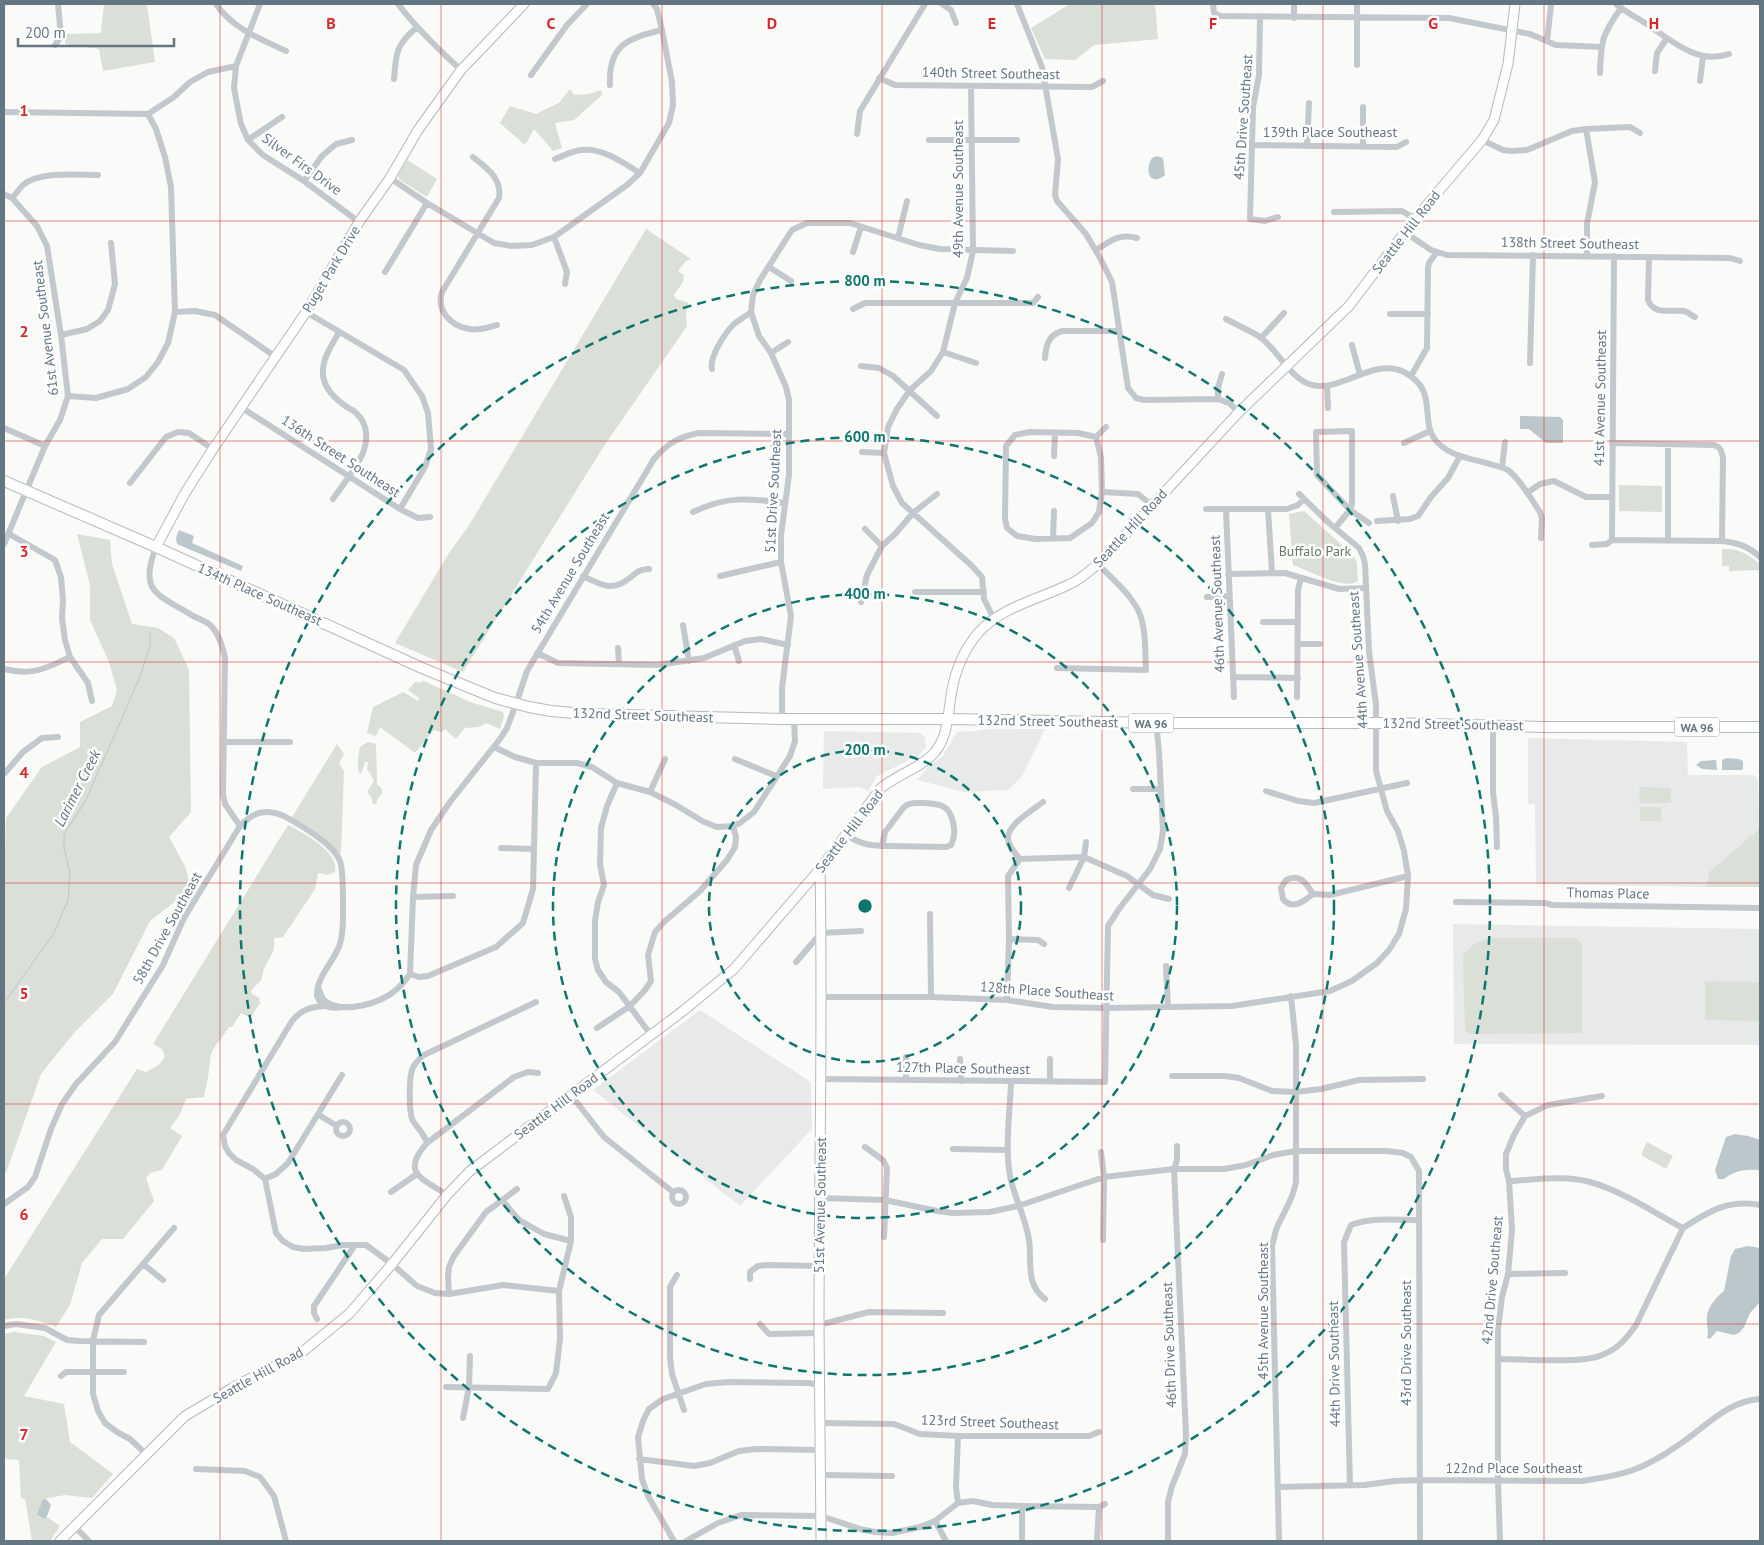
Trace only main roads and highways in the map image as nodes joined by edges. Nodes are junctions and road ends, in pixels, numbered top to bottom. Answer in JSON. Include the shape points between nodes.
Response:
{"nodes":[{"id":1,"x":524,"y":4,"type":"edge"},
{"id":2,"x":1515,"y":4,"type":"edge"},
{"id":3,"x":4,"y":481,"type":"edge"},
{"id":4,"x":156,"y":546,"type":"junction"},
{"id":5,"x":516,"y":704,"type":"joint"},
{"id":6,"x":948,"y":719,"type":"junction"},
{"id":7,"x":1760,"y":727,"type":"edge"},
{"id":8,"x":820,"y":869,"type":"junction"},
{"id":9,"x":60,"y":1541,"type":"edge"},
{"id":10,"x":820,"y":1541,"type":"edge"}],
"edges":[{"from":1,"to":4,"type":"main road","name":"Puget Park Drive","via":[[461,70],[418,130],[306,312],[185,493]]},
{"from":2,"to":6,"type":"main road","name":"Seattle Hill Road","via":[[1508,64],[1494,120],[1482,140],[1415,219],[1349,306],[1239,412],[1098,564],[1073,583],[1018,605],[980,631],[956,672]]},
{"from":3,"to":4,"type":"main road","name":"134th Place Southeast"},
{"from":4,"to":5,"type":"main road","name":"134th Place Southeast","via":[[422,668]]},
{"from":5,"to":6,"type":"main road","name":"132nd Street Southeast","via":[[585,714]]},
{"from":6,"to":7,"type":"main road","name":"132nd Street Southeast","number":"WA 96"},
{"from":6,"to":8,"type":"main road","name":"Seattle Hill Road","via":[[934,753],[881,788]]},
{"from":8,"to":9,"type":"main road","name":"Seattle Hill Road","via":[[734,969],[470,1171],[350,1313],[300,1354],[238,1384],[186,1416]]},
{"from":8,"to":10,"type":"main road","name":"51st Avenue Southeast"}]}
